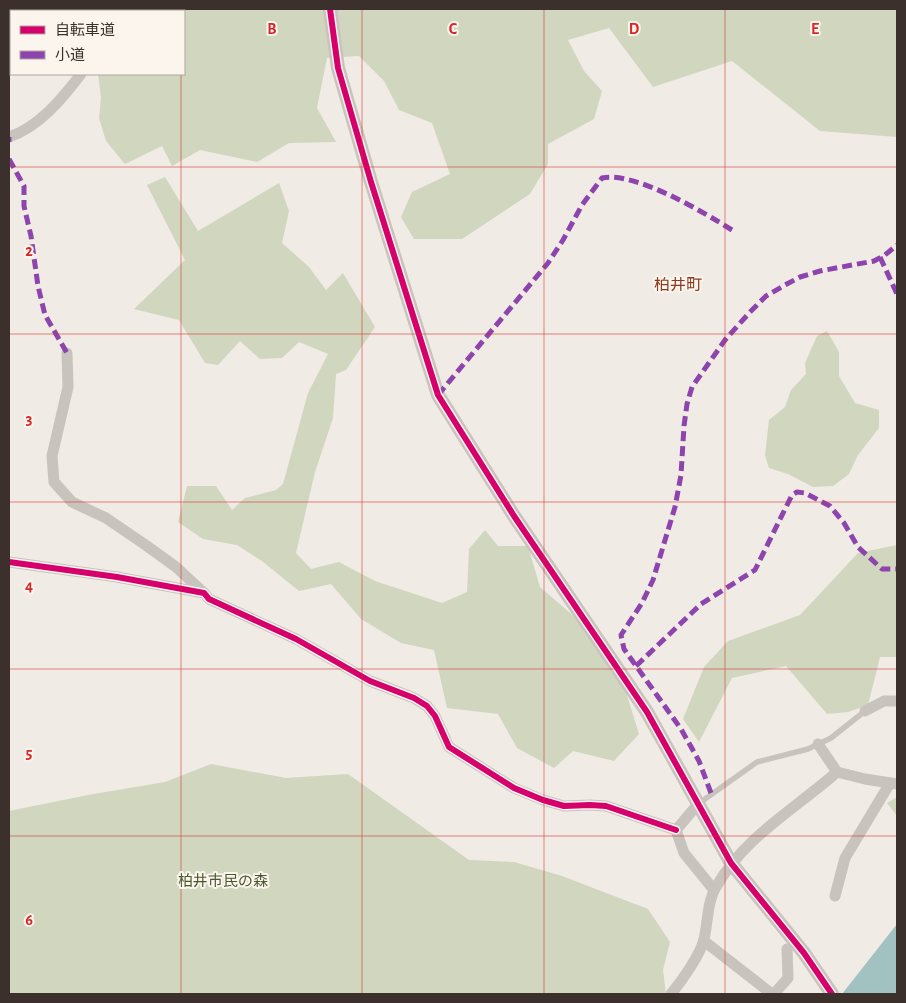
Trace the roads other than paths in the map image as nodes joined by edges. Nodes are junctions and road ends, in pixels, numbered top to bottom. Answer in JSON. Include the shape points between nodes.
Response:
{"nodes":[{"id":1,"x":330,"y":9,"type":"edge"},
{"id":2,"x":80,"y":75,"type":"edge"},
{"id":3,"x":9,"y":137,"type":"edge"},
{"id":4,"x":67,"y":353,"type":"dead end"},
{"id":5,"x":9,"y":562,"type":"edge"},
{"id":6,"x":204,"y":593,"type":"junction"},
{"id":7,"x":897,"y":701,"type":"edge"},
{"id":8,"x":865,"y":711,"type":"joint"},
{"id":9,"x":818,"y":744,"type":"junction"},
{"id":10,"x":837,"y":772,"type":"junction"},
{"id":11,"x":894,"y":783,"type":"edge"},
{"id":12,"x":698,"y":804,"type":"junction"},
{"id":13,"x":676,"y":830,"type":"junction"},
{"id":14,"x":731,"y":863,"type":"junction"},
{"id":15,"x":714,"y":890,"type":"junction"},
{"id":16,"x":836,"y":896,"type":"dead end"},
{"id":17,"x":704,"y":941,"type":"junction"},
{"id":18,"x":787,"y":949,"type":"dead end"},
{"id":19,"x":670,"y":994,"type":"edge"},
{"id":20,"x":773,"y":994,"type":"edge"},
{"id":21,"x":832,"y":994,"type":"edge"}],
"edges":[{"from":1,"to":12,"type":"street","via":[[338,68],[438,395],[514,516],[647,712]]},
{"from":2,"to":3,"type":"street","via":[[31,127]]},
{"from":4,"to":6,"type":"street","via":[[68,387],[52,456],[54,482],[72,502],[106,518],[147,546]]},
{"from":5,"to":6,"type":"street"},
{"from":6,"to":13,"type":"street","via":[[209,599],[296,639],[370,681],[427,706],[449,747],[514,788],[564,806],[606,806]]},
{"from":7,"to":8,"type":"street","via":[[884,701]]},
{"from":8,"to":9,"type":"lane"},
{"from":9,"to":10,"type":"street"},
{"from":9,"to":12,"type":"lane","via":[[757,762]]},
{"from":10,"to":11,"type":"street"},
{"from":10,"to":14,"type":"street","via":[[764,830]]},
{"from":11,"to":16,"type":"street","via":[[845,858]]},
{"from":12,"to":13,"type":"street"},
{"from":12,"to":14,"type":"street"},
{"from":13,"to":15,"type":"street","via":[[684,853]]},
{"from":14,"to":15,"type":"street"},
{"from":14,"to":21,"type":"street","via":[[804,953]]},
{"from":15,"to":17,"type":"street"},
{"from":17,"to":19,"type":"street","via":[[680,984]]},
{"from":17,"to":20,"type":"street"},
{"from":18,"to":20,"type":"street","via":[[788,978]]}]}
